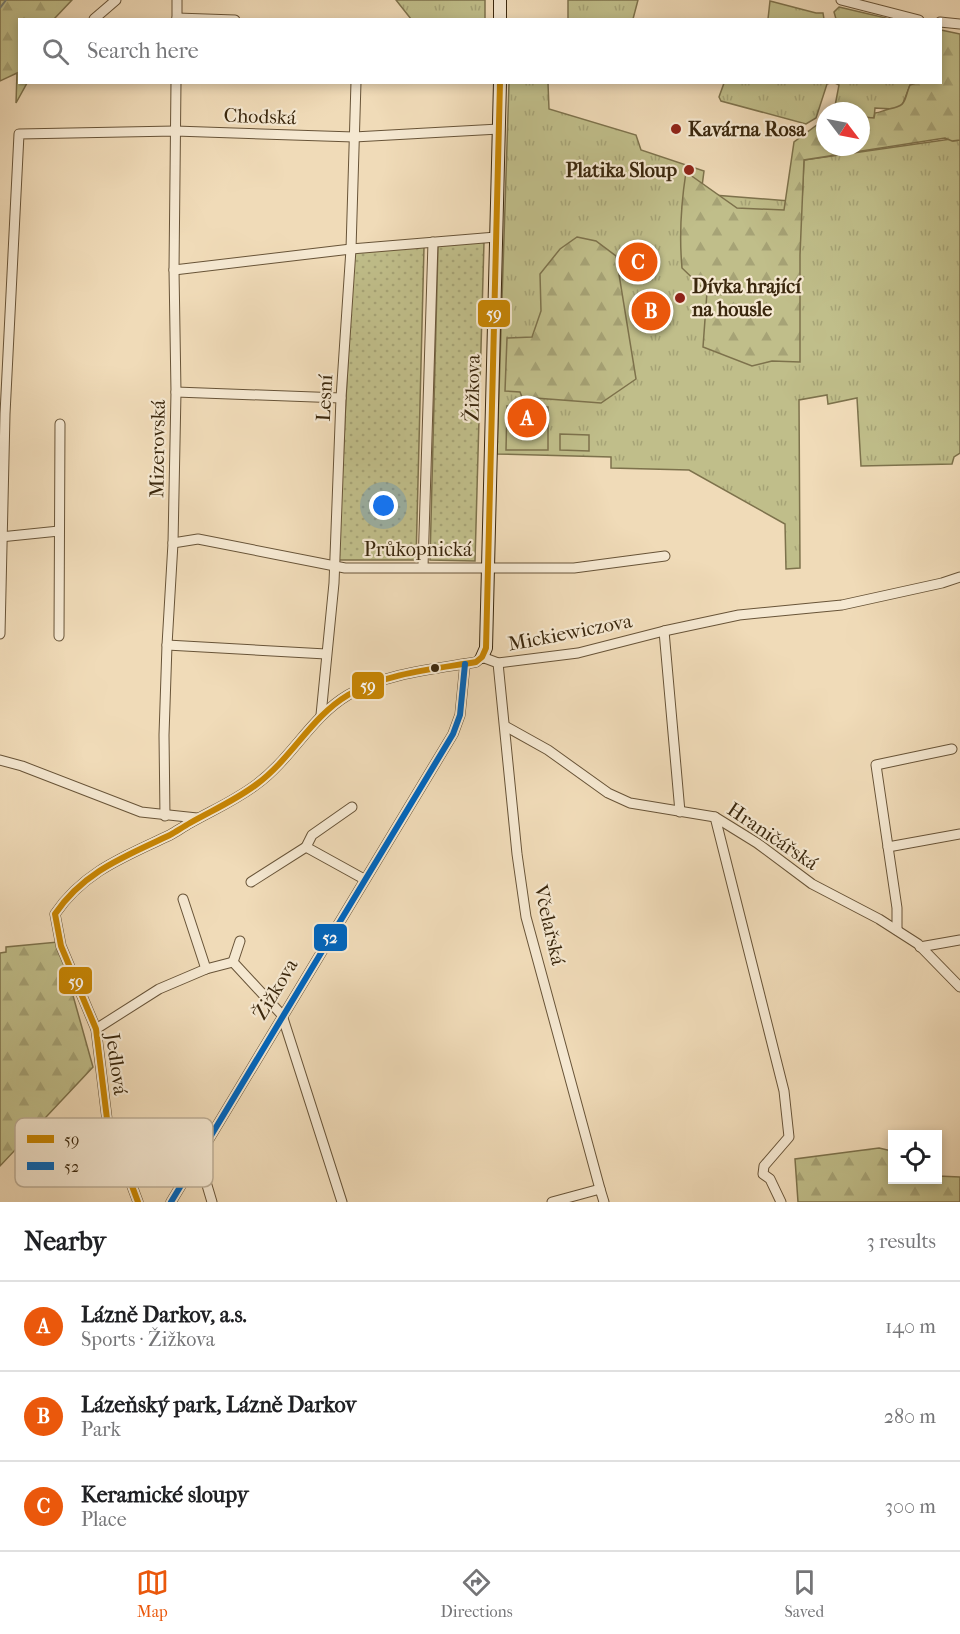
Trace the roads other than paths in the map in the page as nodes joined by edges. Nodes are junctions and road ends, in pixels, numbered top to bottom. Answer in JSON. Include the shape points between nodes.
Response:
{"nodes":[{"id":1,"x":116,"y":0,"type":"edge"},
{"id":2,"x":177,"y":0,"type":"edge"},
{"id":3,"x":500,"y":0,"type":"edge"},
{"id":4,"x":841,"y":0,"type":"edge"},
{"id":5,"x":95,"y":18,"type":"edge"},
{"id":6,"x":177,"y":18,"type":"edge"},
{"id":7,"x":500,"y":18,"type":"edge"},
{"id":8,"x":911,"y":18,"type":"edge"},
{"id":9,"x":942,"y":22,"type":"edge"},
{"id":10,"x":960,"y":24,"type":"edge"},
{"id":11,"x":176,"y":84,"type":"edge"},
{"id":12,"x":356,"y":84,"type":"edge"},
{"id":13,"x":500,"y":84,"type":"edge"},
{"id":14,"x":499,"y":129,"type":"junction"},
{"id":15,"x":175,"y":131,"type":"junction"},
{"id":16,"x":354,"y":137,"type":"junction"},
{"id":17,"x":496,"y":237,"type":"junction"},
{"id":18,"x":433,"y":242,"type":"junction"},
{"id":19,"x":351,"y":249,"type":"junction"},
{"id":20,"x":174,"y":270,"type":"junction"},
{"id":21,"x":176,"y":392,"type":"junction"},
{"id":22,"x":341,"y":398,"type":"junction"},
{"id":23,"x":3,"y":414,"type":"edge"},
{"id":24,"x":60,"y":424,"type":"dead end"},
{"id":25,"x":59,"y":531,"type":"junction"},
{"id":26,"x":2,"y":537,"type":"edge"},
{"id":27,"x":173,"y":543,"type":"junction"},
{"id":28,"x":665,"y":556,"type":"dead end"},
{"id":29,"x":333,"y":567,"type":"junction"},
{"id":30,"x":423,"y":567,"type":"junction"},
{"id":31,"x":487,"y":567,"type":"junction"},
{"id":32,"x":960,"y":577,"type":"edge"},
{"id":33,"x":664,"y":631,"type":"junction"},
{"id":34,"x":0,"y":634,"type":"edge"},
{"id":35,"x":60,"y":636,"type":"dead end"},
{"id":36,"x":167,"y":645,"type":"junction"},
{"id":37,"x":326,"y":654,"type":"junction"},
{"id":38,"x":482,"y":657,"type":"junction"},
{"id":39,"x":498,"y":663,"type":"junction"},
{"id":40,"x":465,"y":664,"type":"junction"},
{"id":41,"x":321,"y":715,"type":"junction"},
{"id":42,"x":505,"y":726,"type":"junction"},
{"id":43,"x":952,"y":750,"type":"dead end"},
{"id":44,"x":0,"y":760,"type":"edge"},
{"id":45,"x":352,"y":807,"type":"dead end"},
{"id":46,"x":680,"y":812,"type":"junction"},
{"id":47,"x":165,"y":816,"type":"junction"},
{"id":48,"x":715,"y":817,"type":"junction"},
{"id":49,"x":199,"y":818,"type":"junction"},
{"id":50,"x":188,"y":824,"type":"joint"},
{"id":51,"x":960,"y":834,"type":"edge"},
{"id":52,"x":888,"y":847,"type":"junction"},
{"id":53,"x":306,"y":848,"type":"junction"},
{"id":54,"x":364,"y":879,"type":"junction"},
{"id":55,"x":251,"y":882,"type":"dead end"},
{"id":56,"x":183,"y":899,"type":"dead end"},
{"id":57,"x":897,"y":930,"type":"junction"},
{"id":58,"x":960,"y":940,"type":"edge"},
{"id":59,"x":240,"y":941,"type":"dead end"},
{"id":60,"x":920,"y":947,"type":"junction"},
{"id":61,"x":233,"y":962,"type":"junction"},
{"id":62,"x":206,"y":969,"type":"junction"},
{"id":63,"x":960,"y":987,"type":"edge"},
{"id":64,"x":282,"y":1015,"type":"junction"},
{"id":65,"x":96,"y":1029,"type":"junction"},
{"id":66,"x":107,"y":1118,"type":"edge"},
{"id":67,"x":213,"y":1130,"type":"edge"},
{"id":68,"x":132,"y":1187,"type":"edge"},
{"id":69,"x":180,"y":1187,"type":"edge"},
{"id":70,"x":208,"y":1187,"type":"edge"},
{"id":71,"x":600,"y":1189,"type":"junction"},
{"id":72,"x":138,"y":1202,"type":"edge"},
{"id":73,"x":171,"y":1202,"type":"edge"},
{"id":74,"x":212,"y":1202,"type":"edge"},
{"id":75,"x":342,"y":1202,"type":"edge"},
{"id":76,"x":552,"y":1202,"type":"edge"},
{"id":77,"x":604,"y":1202,"type":"edge"},
{"id":78,"x":781,"y":1202,"type":"edge"}],
"edges":[{"from":1,"to":5,"type":"street"},
{"from":2,"to":6,"type":"street"},
{"from":3,"to":7,"type":"street"},
{"from":4,"to":8,"type":"street"},
{"from":9,"to":10,"type":"street"},
{"from":11,"to":15,"type":"street","name":"Mizerovská"},
{"from":12,"to":16,"type":"street","name":"Lesní"},
{"from":13,"to":14,"type":"street","name":"Žižkova"},
{"from":14,"to":16,"type":"street","name":"Chodská"},
{"from":14,"to":17,"type":"street","name":"Žižkova"},
{"from":15,"to":16,"type":"street","name":"Chodská"},
{"from":15,"to":20,"type":"street","name":"Mizerovská"},
{"from":15,"to":23,"type":"street","name":"Chodská","via":[[19,134]]},
{"from":16,"to":19,"type":"street","name":"Lesní"},
{"from":17,"to":18,"type":"street"},
{"from":17,"to":31,"type":"street","name":"Žižkova"},
{"from":18,"to":19,"type":"street"},
{"from":18,"to":30,"type":"street"},
{"from":19,"to":20,"type":"street"},
{"from":19,"to":22,"type":"street","name":"Lesní"},
{"from":20,"to":21,"type":"street","name":"Mizerovská"},
{"from":21,"to":22,"type":"street"},
{"from":21,"to":27,"type":"street","name":"Mizerovská"},
{"from":22,"to":29,"type":"street","name":"Lesní"},
{"from":23,"to":26,"type":"street"},
{"from":24,"to":25,"type":"street"},
{"from":25,"to":26,"type":"street"},
{"from":25,"to":35,"type":"street"},
{"from":26,"to":34,"type":"street"},
{"from":27,"to":29,"type":"street","name":"Průkopnická","via":[[198,539]]},
{"from":27,"to":36,"type":"street","name":"Mizerovská"},
{"from":28,"to":31,"type":"street","name":"Průkopnická","via":[[574,568]]},
{"from":29,"to":30,"type":"street","name":"Průkopnická"},
{"from":29,"to":37,"type":"street","name":"Lesní"},
{"from":30,"to":31,"type":"street","name":"Průkopnická"},
{"from":31,"to":38,"type":"street","name":"Žižkova","via":[[486,648]]},
{"from":32,"to":33,"type":"street","name":"Mickiewiczova","via":[[842,605],[739,615]]},
{"from":33,"to":39,"type":"street","name":"Mickiewiczova","via":[[578,652]]},
{"from":33,"to":46,"type":"street"},
{"from":36,"to":37,"type":"street"},
{"from":36,"to":47,"type":"street","name":"Mizerovská"},
{"from":37,"to":41,"type":"street","name":"Lesní"},
{"from":38,"to":39,"type":"street","name":"Mickiewiczova"},
{"from":38,"to":40,"type":"street","name":"Mickiewiczova"},
{"from":39,"to":42,"type":"street","name":"Včelařská"},
{"from":40,"to":41,"type":"street","name":"Mickiewiczova","via":[[379,681],[348,695]]},
{"from":40,"to":54,"type":"street","name":"Žižkova","via":[[453,734]]},
{"from":41,"to":49,"type":"street","name":"Mickiewiczova","via":[[258,784]]},
{"from":42,"to":46,"type":"street","name":"Hraničářská","via":[[548,750],[608,793],[630,803]]},
{"from":42,"to":71,"type":"street","name":"Včelařská","via":[[526,917]]},
{"from":43,"to":52,"type":"street","via":[[876,765]]},
{"from":44,"to":47,"type":"street","name":"Mickiewiczova","via":[[141,812]]},
{"from":45,"to":53,"type":"street","via":[[312,835]]},
{"from":46,"to":48,"type":"street","name":"Hraničářská"},
{"from":47,"to":49,"type":"street","name":"Mickiewiczova"},
{"from":48,"to":57,"type":"street","name":"Hraničářská","via":[[812,884]]},
{"from":48,"to":78,"type":"street","via":[[784,1091],[789,1137],[764,1166],[763,1174],[770,1179]]},
{"from":49,"to":50,"type":"street","name":"Mickiewiczova"},
{"from":50,"to":65,"type":"street","name":"Jedlová","via":[[91,876],[55,914],[61,946]]},
{"from":51,"to":52,"type":"street"},
{"from":52,"to":57,"type":"street"},
{"from":53,"to":54,"type":"street"},
{"from":53,"to":55,"type":"street"},
{"from":54,"to":64,"type":"street","name":"Žižkova"},
{"from":56,"to":62,"type":"street"},
{"from":57,"to":60,"type":"street","name":"Hraničářská"},
{"from":58,"to":60,"type":"street"},
{"from":59,"to":61,"type":"street"},
{"from":60,"to":63,"type":"street","name":"Hraničářská"},
{"from":61,"to":62,"type":"street"},
{"from":61,"to":64,"type":"street"},
{"from":62,"to":65,"type":"street","via":[[159,989]]},
{"from":64,"to":67,"type":"street","name":"Žižkova"},
{"from":64,"to":75,"type":"street"},
{"from":65,"to":66,"type":"street","name":"Jedlová"},
{"from":68,"to":72,"type":"street","name":"Jedlová"},
{"from":69,"to":73,"type":"street","name":"Žižkova"},
{"from":70,"to":74,"type":"street"},
{"from":71,"to":76,"type":"street"},
{"from":71,"to":77,"type":"street","name":"Včelařská"}]}
